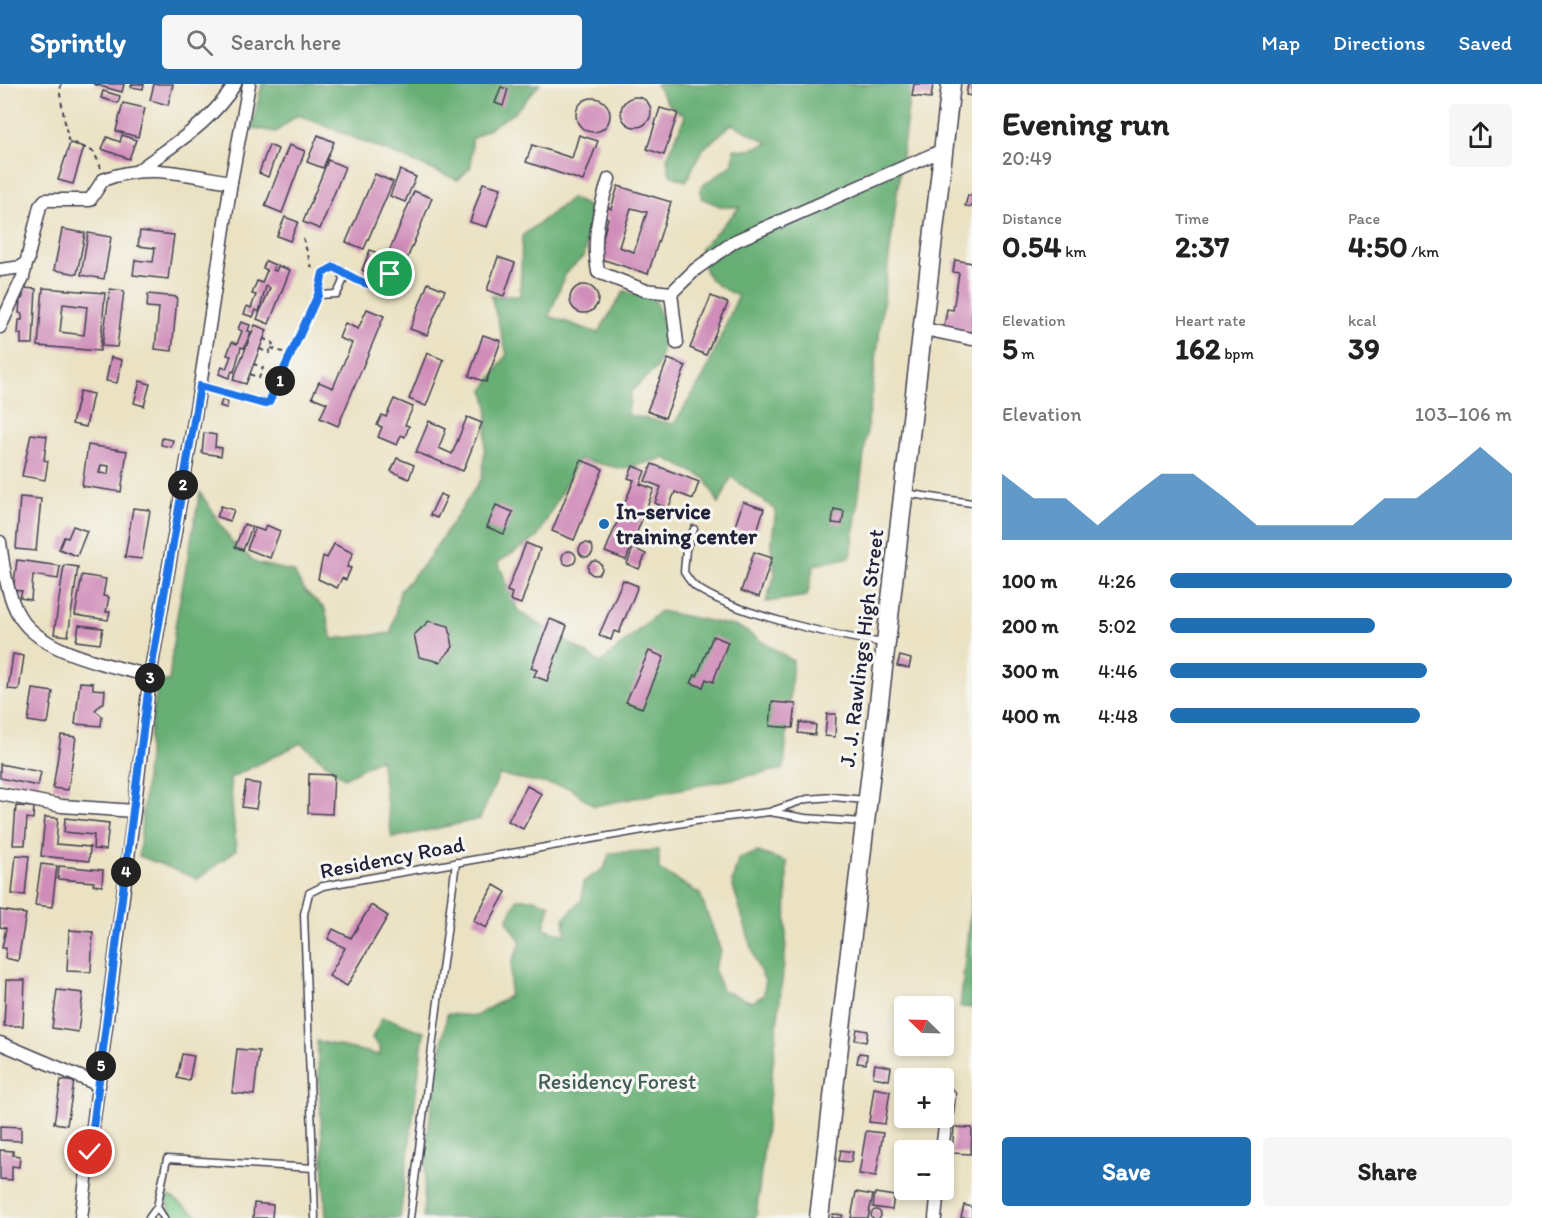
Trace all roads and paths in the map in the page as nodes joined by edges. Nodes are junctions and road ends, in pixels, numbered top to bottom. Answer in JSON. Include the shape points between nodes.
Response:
{"nodes":[{"id":1,"x":62,"y":84,"type":"edge"},
{"id":2,"x":235,"y":84,"type":"edge"},
{"id":3,"x":249,"y":84,"type":"edge"},
{"id":4,"x":951,"y":84,"type":"edge"},
{"id":5,"x":943,"y":150,"type":"junction"},
{"id":6,"x":139,"y":170,"type":"junction"},
{"id":7,"x":609,"y":179,"type":"dead end"},
{"id":8,"x":103,"y":180,"type":"junction"},
{"id":9,"x":231,"y":182,"type":"junction"},
{"id":10,"x":303,"y":238,"type":"dead end"},
{"id":11,"x":29,"y":259,"type":"junction"},
{"id":12,"x":0,"y":270,"type":"edge"},
{"id":13,"x":342,"y":271,"type":"junction"},
{"id":14,"x":390,"y":274,"type":"dead end"},
{"id":15,"x":319,"y":283,"type":"junction"},
{"id":16,"x":671,"y":293,"type":"junction"},
{"id":17,"x":318,"y":295,"type":"junction"},
{"id":18,"x":0,"y":327,"type":"edge"},
{"id":19,"x":924,"y":329,"type":"junction"},
{"id":20,"x":264,"y":339,"type":"dead end"},
{"id":21,"x":972,"y":339,"type":"edge"},
{"id":22,"x":677,"y":344,"type":"dead end"},
{"id":23,"x":260,"y":349,"type":"dead end"},
{"id":24,"x":254,"y":364,"type":"dead end"},
{"id":25,"x":250,"y":374,"type":"dead end"},
{"id":26,"x":200,"y":386,"type":"junction"},
{"id":27,"x":904,"y":493,"type":"junction"},
{"id":28,"x":972,"y":503,"type":"edge"},
{"id":29,"x":694,"y":529,"type":"dead end"},
{"id":30,"x":0,"y":542,"type":"edge"},
{"id":31,"x":886,"y":644,"type":"junction"},
{"id":32,"x":150,"y":676,"type":"junction"},
{"id":33,"x":0,"y":794,"type":"edge"},
{"id":34,"x":866,"y":800,"type":"junction"},
{"id":35,"x":134,"y":811,"type":"junction"},
{"id":36,"x":769,"y":812,"type":"junction"},
{"id":37,"x":863,"y":822,"type":"junction"},
{"id":38,"x":456,"y":862,"type":"junction"},
{"id":39,"x":0,"y":1043,"type":"edge"},
{"id":40,"x":99,"y":1085,"type":"junction"},
{"id":41,"x":314,"y":1168,"type":"junction"},
{"id":42,"x":937,"y":1200,"type":"edge"},
{"id":43,"x":157,"y":1207,"type":"junction"},
{"id":44,"x":81,"y":1218,"type":"edge"},
{"id":45,"x":149,"y":1218,"type":"edge"},
{"id":46,"x":164,"y":1218,"type":"edge"},
{"id":47,"x":315,"y":1218,"type":"edge"},
{"id":48,"x":410,"y":1218,"type":"edge"},
{"id":49,"x":819,"y":1218,"type":"edge"},
{"id":50,"x":935,"y":1218,"type":"edge"}],
"edges":[{"from":1,"to":8,"type":"path","via":[[60,94],[68,140],[94,152]]},
{"from":2,"to":6,"type":"street","via":[[223,104],[199,126]]},
{"from":3,"to":9,"type":"street"},
{"from":4,"to":5,"type":"main road","name":"J. J. Rawlings High Street"},
{"from":5,"to":16,"type":"street","via":[[735,241]]},
{"from":5,"to":19,"type":"main road","name":"J. J. Rawlings High Street"},
{"from":6,"to":8,"type":"street"},
{"from":6,"to":9,"type":"street"},
{"from":7,"to":16,"type":"street","via":[[600,207],[594,252],[598,272],[644,290]]},
{"from":8,"to":11,"type":"street","via":[[90,200],[42,202]]},
{"from":9,"to":26,"type":"street"},
{"from":10,"to":15,"type":"path"},
{"from":11,"to":12,"type":"street","via":[[22,267]]},
{"from":11,"to":18,"type":"street"},
{"from":13,"to":14,"type":"path","via":[[366,284],[379,285]]},
{"from":13,"to":15,"type":"lane","via":[[334,267],[323,273]]},
{"from":13,"to":17,"type":"lane","via":[[343,281],[337,294]]},
{"from":15,"to":17,"type":"lane"},
{"from":16,"to":22,"type":"street"},
{"from":17,"to":26,"type":"lane","via":[[269,402],[264,404]]},
{"from":19,"to":21,"type":"street"},
{"from":19,"to":27,"type":"main road","name":"J. J. Rawlings High Street"},
{"from":20,"to":23,"type":"path","via":[[273,344],[269,353]]},
{"from":24,"to":25,"type":"path","via":[[263,368],[259,378]]},
{"from":26,"to":32,"type":"street"},
{"from":27,"to":28,"type":"lane"},
{"from":27,"to":31,"type":"main road","name":"J. J. Rawlings High Street"},
{"from":29,"to":31,"type":"lane","via":[[686,549],[684,572],[695,586],[738,607],[840,636]]},
{"from":30,"to":32,"type":"street","via":[[4,576],[16,612],[38,635],[63,652]]},
{"from":31,"to":34,"type":"main road","name":"J. J. Rawlings High Street"},
{"from":32,"to":35,"type":"street"},
{"from":33,"to":35,"type":"street","via":[[62,806]]},
{"from":34,"to":36,"type":"lane","name":"Residency Road","via":[[807,799]]},
{"from":34,"to":37,"type":"main road","name":"J. J. Rawlings High Street"},
{"from":35,"to":40,"type":"street"},
{"from":36,"to":37,"type":"lane","name":"Residency Road"},
{"from":36,"to":38,"type":"lane","name":"Residency Road"},
{"from":37,"to":49,"type":"main road","name":"J. J. Rawlings High Street"},
{"from":38,"to":41,"type":"lane","name":"Residency Road","via":[[323,886],[309,893],[304,914]]},
{"from":38,"to":48,"type":"lane"},
{"from":39,"to":40,"type":"street"},
{"from":40,"to":44,"type":"street"},
{"from":41,"to":43,"type":"lane","via":[[167,1159]]},
{"from":41,"to":47,"type":"lane","name":"Residency Road"},
{"from":42,"to":50,"type":"street"},
{"from":43,"to":45,"type":"lane"},
{"from":43,"to":46,"type":"lane"}]}
